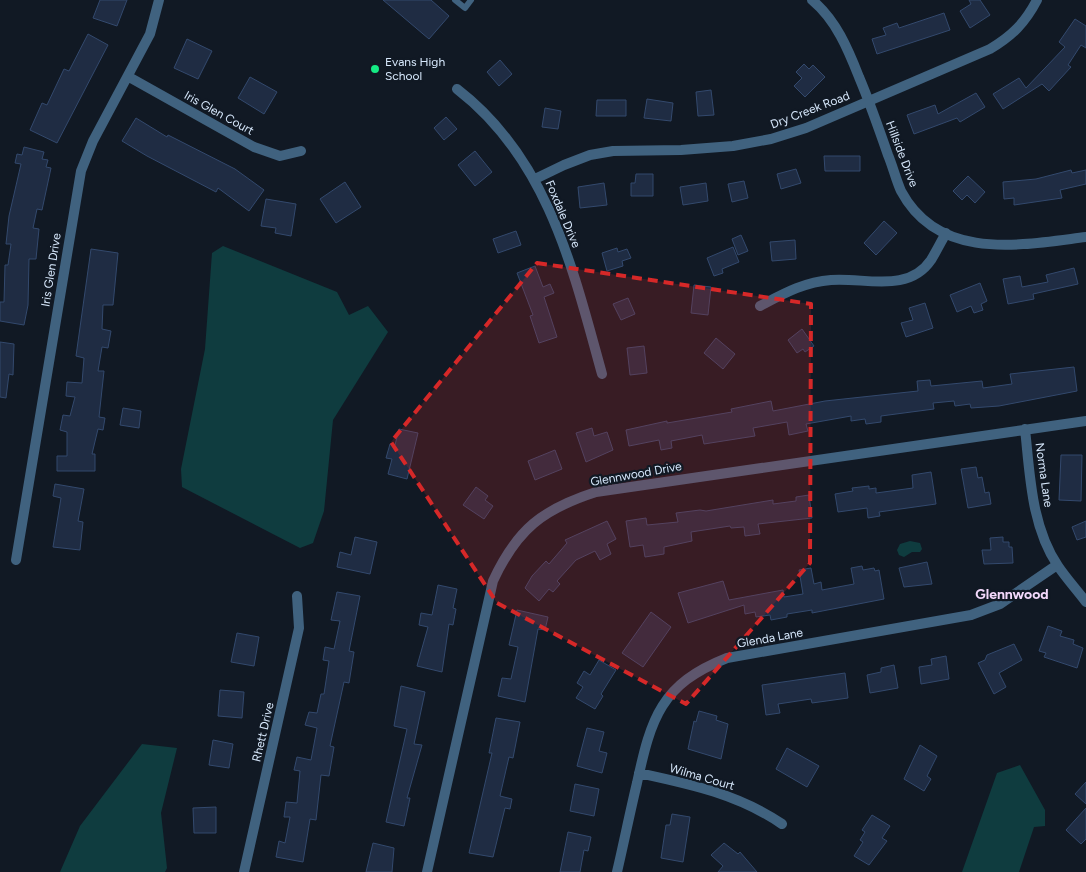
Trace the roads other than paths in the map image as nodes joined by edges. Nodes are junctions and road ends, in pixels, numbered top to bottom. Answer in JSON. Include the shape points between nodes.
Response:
{"nodes":[{"id":1,"x":159,"y":0,"type":"edge"},
{"id":2,"x":454,"y":0,"type":"edge"},
{"id":3,"x":471,"y":0,"type":"edge"},
{"id":4,"x":812,"y":0,"type":"edge"},
{"id":5,"x":1037,"y":0,"type":"edge"},
{"id":6,"x":129,"y":76,"type":"junction"},
{"id":7,"x":456,"y":89,"type":"dead end"},
{"id":8,"x":869,"y":101,"type":"junction"},
{"id":9,"x":301,"y":151,"type":"dead end"},
{"id":10,"x":535,"y":180,"type":"junction"},
{"id":11,"x":946,"y":234,"type":"junction"},
{"id":12,"x":1086,"y":237,"type":"edge"},
{"id":13,"x":760,"y":306,"type":"dead end"},
{"id":14,"x":602,"y":374,"type":"dead end"},
{"id":15,"x":1086,"y":421,"type":"edge"},
{"id":16,"x":1025,"y":429,"type":"junction"},
{"id":17,"x":16,"y":560,"type":"dead end"},
{"id":18,"x":1057,"y":564,"type":"junction"},
{"id":19,"x":297,"y":596,"type":"dead end"},
{"id":20,"x":1086,"y":602,"type":"edge"},
{"id":21,"x":639,"y":774,"type":"junction"},
{"id":22,"x":782,"y":824,"type":"dead end"},
{"id":23,"x":244,"y":872,"type":"edge"},
{"id":24,"x":427,"y":872,"type":"edge"},
{"id":25,"x":617,"y":872,"type":"edge"}],
"edges":[{"from":1,"to":6,"type":"street","name":"Iris Glen Drive","via":[[150,34]]},
{"from":2,"to":3,"type":"lane","via":[[465,8]]},
{"from":4,"to":8,"type":"street","name":"Hillside Drive","via":[[833,22]]},
{"from":5,"to":8,"type":"street","name":"Dry Creek Road","via":[[1026,20],[1010,38]]},
{"from":6,"to":9,"type":"street","name":"Iris Glen Court","via":[[254,147],[280,156]]},
{"from":6,"to":17,"type":"street","name":"Iris Glen Drive","via":[[93,141],[81,171]]},
{"from":7,"to":10,"type":"street","name":"Foxdale Drive","via":[[500,128]]},
{"from":8,"to":10,"type":"street","name":"Dry Creek Road","via":[[771,139],[681,150],[613,151],[590,155]]},
{"from":8,"to":11,"type":"street","name":"Hillside Drive","via":[[902,192],[926,222]]},
{"from":10,"to":14,"type":"street","name":"Foxdale Drive","via":[[564,245]]},
{"from":11,"to":12,"type":"street","name":"Hillside Drive","via":[[976,245],[1010,246]]},
{"from":11,"to":13,"type":"street","via":[[930,261],[918,273],[904,280],[885,282],[850,278],[810,283]]},
{"from":15,"to":16,"type":"street","name":"Glennwood Drive"},
{"from":16,"to":18,"type":"street","name":"Norma Lane","via":[[1033,500],[1043,536]]},
{"from":16,"to":24,"type":"street","name":"Glennwood Drive","via":[[596,492],[564,502],[540,518],[519,538],[502,561],[493,581]]},
{"from":18,"to":20,"type":"street","name":"Norma Lane"},
{"from":18,"to":21,"type":"street","name":"Glenda Lane","via":[[1000,604],[971,615],[727,658],[700,668],[661,706],[648,732]]},
{"from":19,"to":23,"type":"street","name":"Rhett Drive","via":[[299,628]]},
{"from":21,"to":22,"type":"street","name":"Wilma Court","via":[[717,791],[758,808]]},
{"from":21,"to":25,"type":"street","name":"Glenda Lane"}]}
